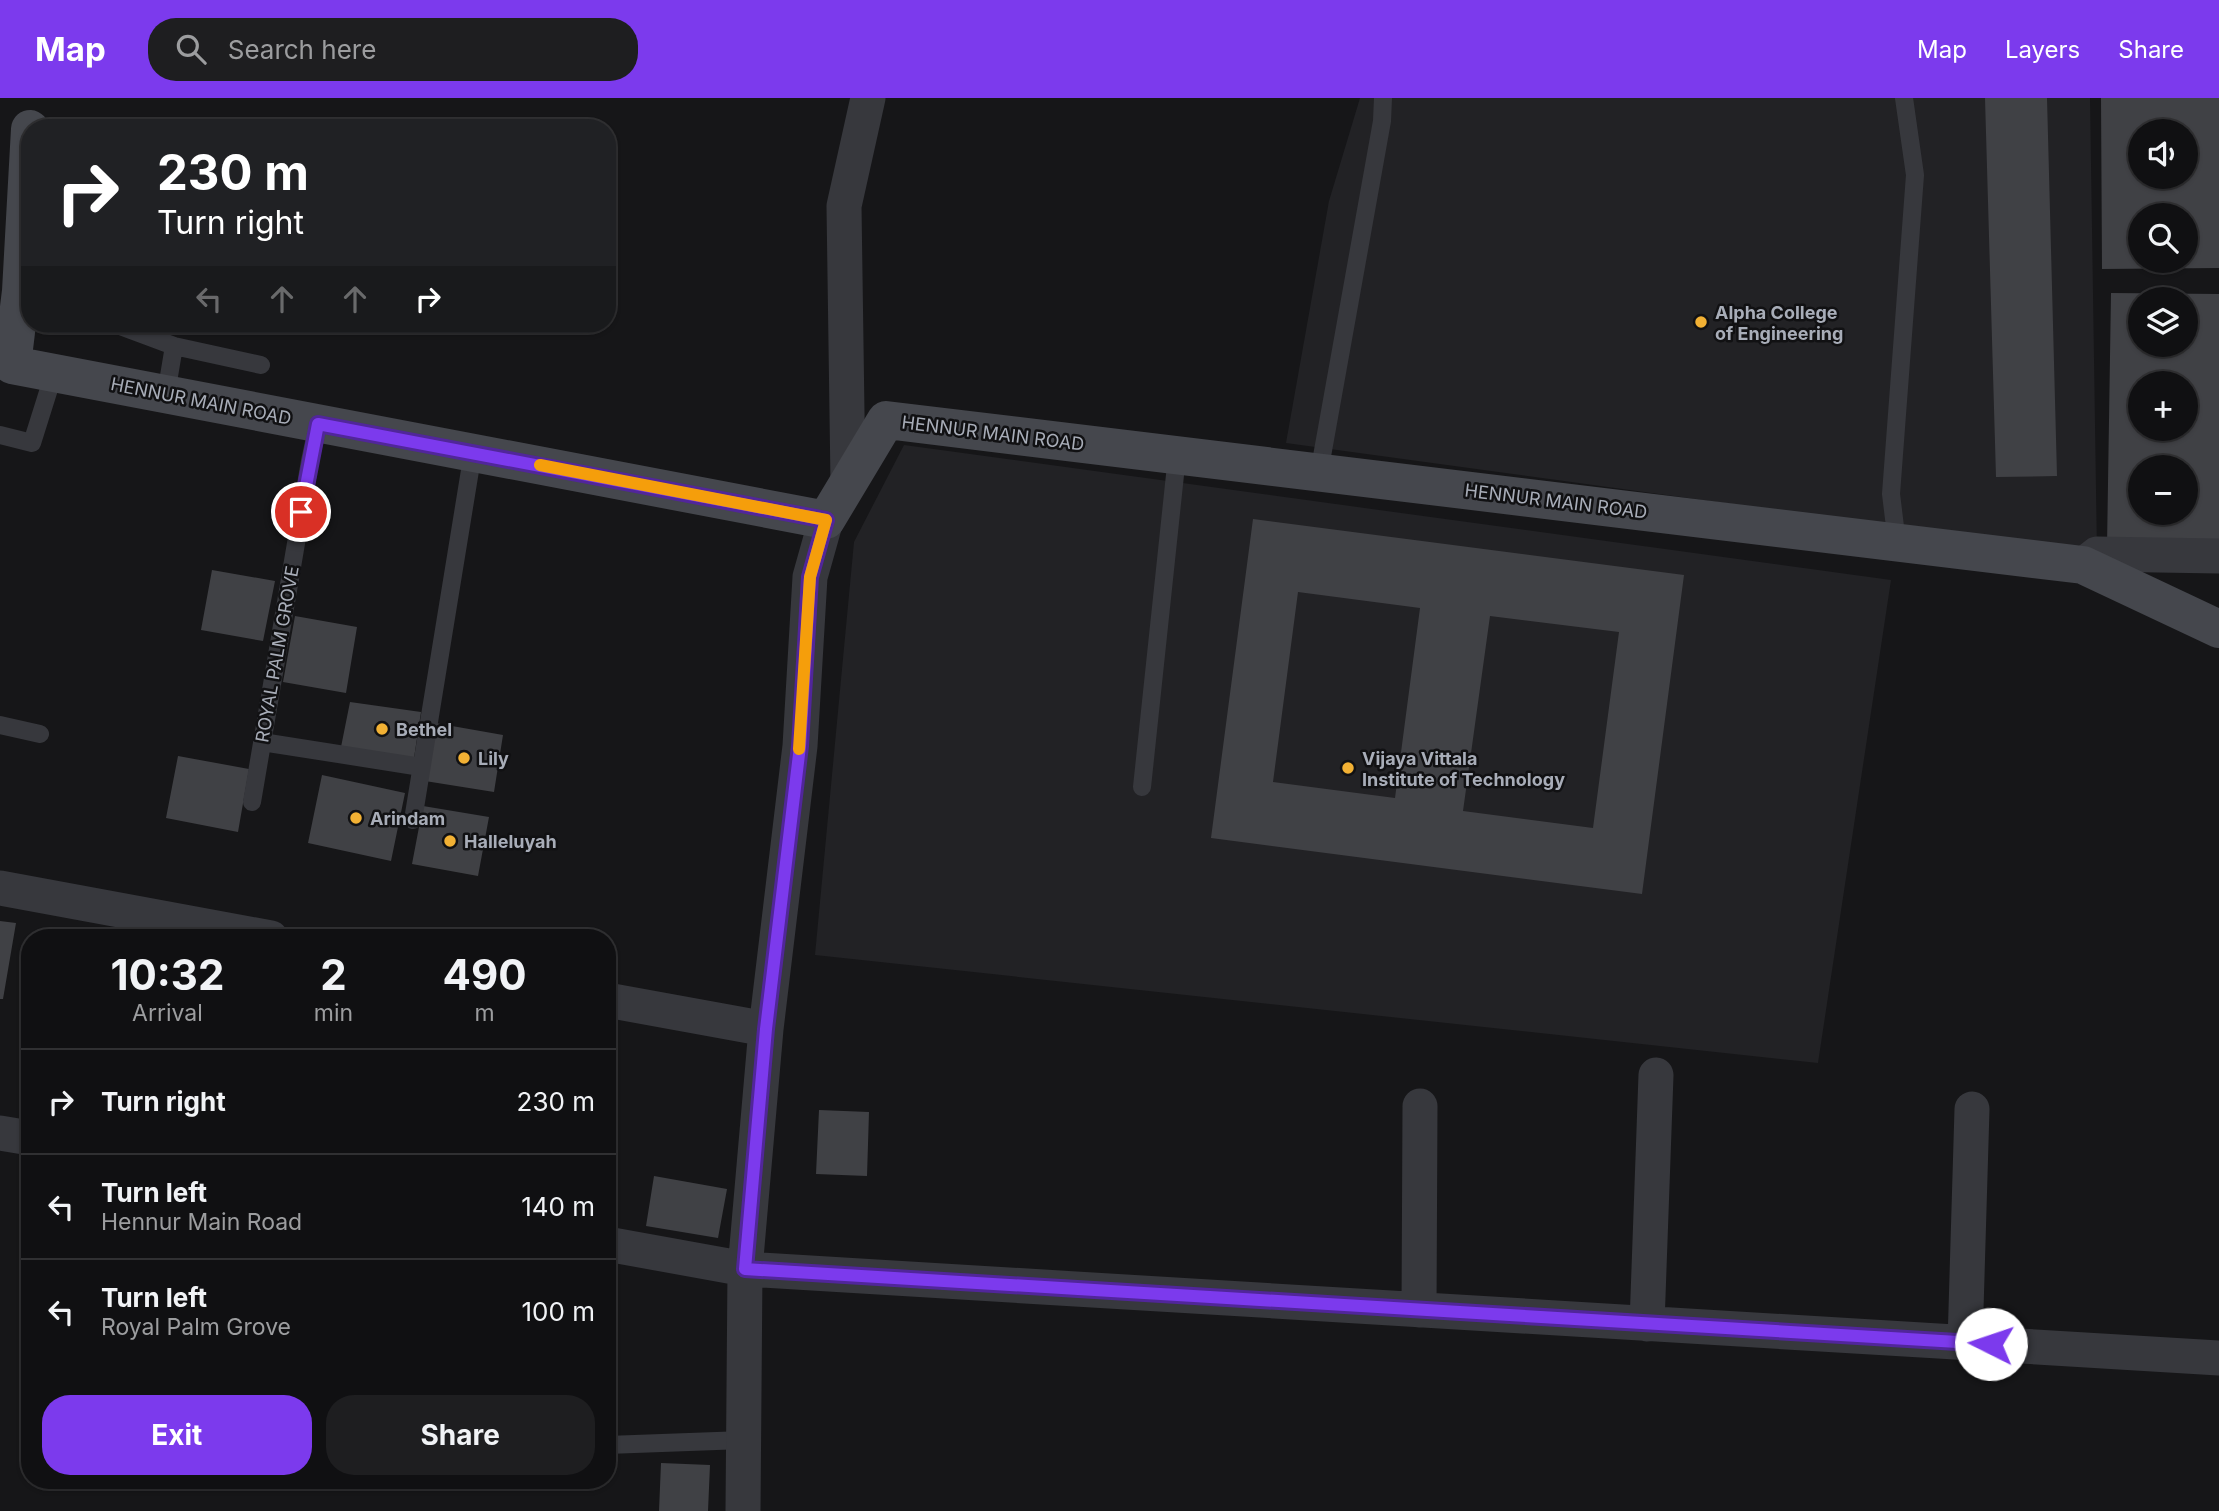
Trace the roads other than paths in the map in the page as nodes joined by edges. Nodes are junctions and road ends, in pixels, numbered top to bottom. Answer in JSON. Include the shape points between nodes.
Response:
{"nodes":[{"id":1,"x":31,"y":98,"type":"edge"},
{"id":2,"x":868,"y":98,"type":"edge"},
{"id":3,"x":1383,"y":98,"type":"edge"},
{"id":4,"x":1904,"y":98,"type":"edge"},
{"id":5,"x":30,"y":119,"type":"edge"},
{"id":6,"x":21,"y":259,"type":"edge"},
{"id":7,"x":11,"y":288,"type":"edge"},
{"id":8,"x":139,"y":333,"type":"edge"},
{"id":9,"x":174,"y":346,"type":"junction"},
{"id":10,"x":261,"y":365,"type":"dead end"},
{"id":11,"x":54,"y":373,"type":"junction"},
{"id":12,"x":166,"y":394,"type":"junction"},
{"id":13,"x":318,"y":424,"type":"junction"},
{"id":14,"x":0,"y":435,"type":"edge"},
{"id":15,"x":473,"y":452,"type":"junction"},
{"id":16,"x":1177,"y":456,"type":"junction"},
{"id":17,"x":1319,"y":472,"type":"junction"},
{"id":18,"x":848,"y":482,"type":"junction"},
{"id":19,"x":826,"y":520,"type":"junction"},
{"id":20,"x":1897,"y":543,"type":"junction"},
{"id":21,"x":2219,"y":556,"type":"edge"},
{"id":22,"x":2083,"y":565,"type":"junction"},
{"id":23,"x":2219,"y":629,"type":"edge"},
{"id":24,"x":0,"y":725,"type":"edge"},
{"id":25,"x":40,"y":734,"type":"dead end"},
{"id":26,"x":262,"y":742,"type":"junction"},
{"id":27,"x":421,"y":767,"type":"junction"},
{"id":28,"x":1142,"y":787,"type":"dead end"},
{"id":29,"x":252,"y":802,"type":"dead end"},
{"id":30,"x":413,"y":820,"type":"dead end"},
{"id":31,"x":0,"y":888,"type":"edge"},
{"id":32,"x":222,"y":929,"type":"edge"},
{"id":33,"x":616,"y":1002,"type":"edge"},
{"id":34,"x":766,"y":1029,"type":"junction"},
{"id":35,"x":1656,"y":1075,"type":"dead end"},
{"id":36,"x":1420,"y":1106,"type":"dead end"},
{"id":37,"x":1972,"y":1109,"type":"dead end"},
{"id":38,"x":0,"y":1133,"type":"edge"},
{"id":39,"x":21,"y":1136,"type":"edge"},
{"id":40,"x":616,"y":1246,"type":"edge"},
{"id":41,"x":745,"y":1269,"type":"junction"},
{"id":42,"x":1419,"y":1310,"type":"junction"},
{"id":43,"x":1647,"y":1324,"type":"junction"},
{"id":44,"x":1965,"y":1343,"type":"junction"},
{"id":45,"x":2219,"y":1358,"type":"edge"},
{"id":46,"x":744,"y":1440,"type":"junction"},
{"id":47,"x":616,"y":1446,"type":"edge"},
{"id":48,"x":743,"y":1511,"type":"edge"}],
"edges":[{"from":1,"to":5,"type":"main road","name":"HENNUR MAIN ROAD"},
{"from":2,"to":18,"type":"street","via":[[844,206]]},
{"from":3,"to":17,"type":"lane"},
{"from":4,"to":20,"type":"lane","via":[[1915,175],[1891,494]]},
{"from":6,"to":7,"type":"main road","name":"HENNUR MAIN ROAD"},
{"from":7,"to":11,"type":"main road","name":"HENNUR MAIN ROAD","via":[[12,365]]},
{"from":8,"to":9,"type":"lane"},
{"from":9,"to":10,"type":"lane"},
{"from":9,"to":12,"type":"lane"},
{"from":11,"to":12,"type":"main road","name":"HENNUR MAIN ROAD"},
{"from":11,"to":14,"type":"lane","via":[[32,443]]},
{"from":12,"to":13,"type":"main road","name":"HENNUR MAIN ROAD"},
{"from":13,"to":15,"type":"main road","name":"HENNUR MAIN ROAD"},
{"from":13,"to":26,"type":"lane","name":"ROYAL PALM GROVE"},
{"from":15,"to":19,"type":"main road","name":"HENNUR MAIN ROAD"},
{"from":15,"to":27,"type":"lane"},
{"from":16,"to":17,"type":"main road","name":"HENNUR MAIN ROAD"},
{"from":16,"to":18,"type":"main road","name":"HENNUR MAIN ROAD","via":[[886,421]]},
{"from":16,"to":28,"type":"lane"},
{"from":17,"to":20,"type":"main road","name":"HENNUR MAIN ROAD"},
{"from":18,"to":19,"type":"main road","name":"HENNUR MAIN ROAD"},
{"from":19,"to":34,"type":"street","via":[[810,577],[800,746]]},
{"from":20,"to":22,"type":"main road","name":"HENNUR MAIN ROAD"},
{"from":21,"to":22,"type":"street","via":[[2097,554]]},
{"from":22,"to":23,"type":"main road","name":"HENNUR MAIN ROAD"},
{"from":24,"to":25,"type":"lane"},
{"from":26,"to":27,"type":"lane"},
{"from":26,"to":29,"type":"lane","name":"ROYAL PALM GROVE"},
{"from":27,"to":30,"type":"lane"},
{"from":31,"to":32,"type":"street"},
{"from":33,"to":34,"type":"street"},
{"from":34,"to":41,"type":"street"},
{"from":35,"to":43,"type":"street"},
{"from":36,"to":42,"type":"street"},
{"from":37,"to":44,"type":"street"},
{"from":38,"to":39,"type":"street"},
{"from":40,"to":41,"type":"street"},
{"from":41,"to":42,"type":"street"},
{"from":41,"to":46,"type":"street"},
{"from":42,"to":43,"type":"street"},
{"from":43,"to":44,"type":"street"},
{"from":44,"to":45,"type":"street"},
{"from":46,"to":47,"type":"lane"},
{"from":46,"to":48,"type":"street"}]}
